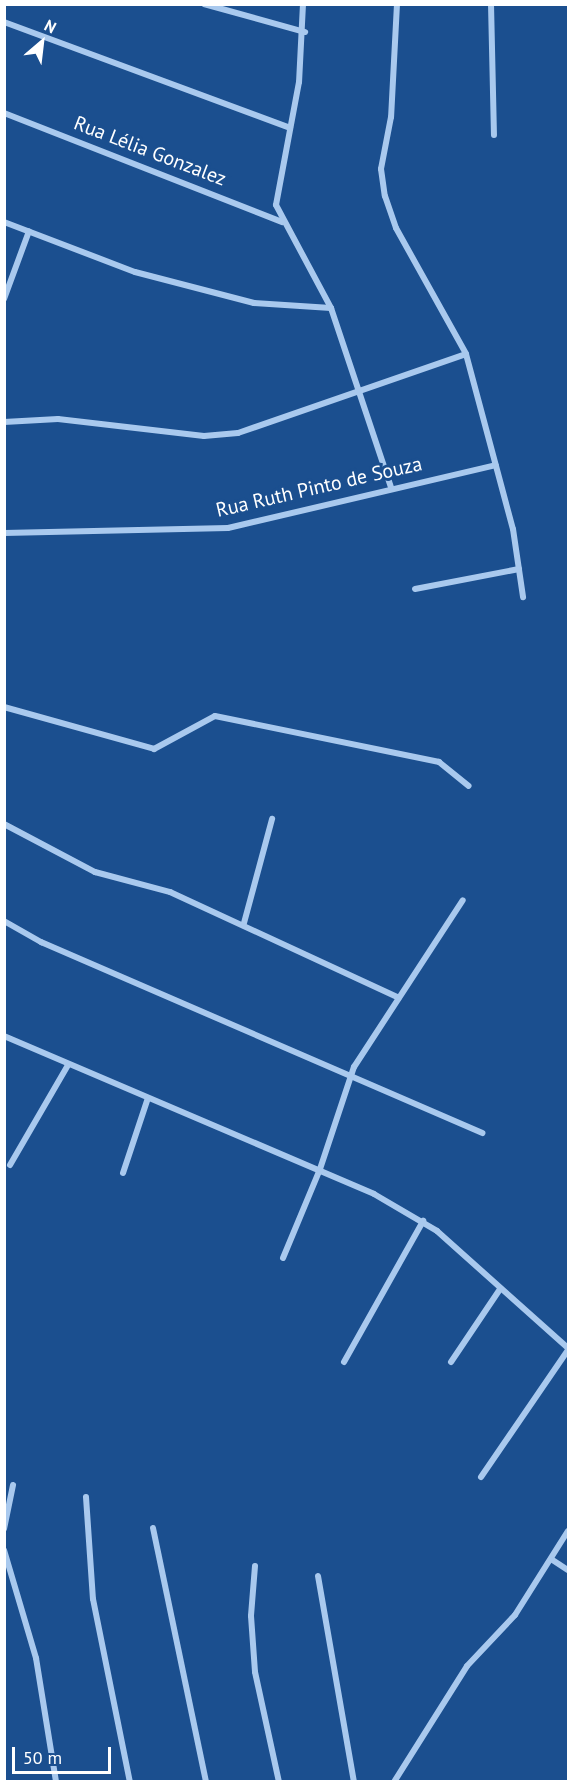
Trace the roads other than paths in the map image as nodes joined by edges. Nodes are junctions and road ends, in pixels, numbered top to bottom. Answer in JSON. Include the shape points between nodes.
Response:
{"nodes":[{"id":1,"x":204,"y":4,"type":"edge"},
{"id":2,"x":303,"y":4,"type":"edge"},
{"id":3,"x":397,"y":4,"type":"edge"},
{"id":4,"x":490,"y":4,"type":"edge"},
{"id":5,"x":4,"y":22,"type":"edge"},
{"id":6,"x":306,"y":32,"type":"junction"},
{"id":7,"x":4,"y":113,"type":"edge"},
{"id":8,"x":290,"y":128,"type":"junction"},
{"id":9,"x":494,"y":135,"type":"dead end"},
{"id":10,"x":4,"y":222,"type":"edge"},
{"id":11,"x":282,"y":222,"type":"junction"},
{"id":12,"x":29,"y":231,"type":"junction"},
{"id":13,"x":4,"y":299,"type":"edge"},
{"id":14,"x":331,"y":309,"type":"junction"},
{"id":15,"x":466,"y":354,"type":"junction"},
{"id":16,"x":360,"y":389,"type":"junction"},
{"id":17,"x":4,"y":422,"type":"edge"},
{"id":18,"x":496,"y":465,"type":"junction"},
{"id":19,"x":391,"y":487,"type":"junction"},
{"id":20,"x":4,"y":533,"type":"edge"},
{"id":21,"x":519,"y":569,"type":"junction"},
{"id":22,"x":415,"y":589,"type":"dead end"},
{"id":23,"x":523,"y":597,"type":"dead end"},
{"id":24,"x":4,"y":707,"type":"edge"},
{"id":25,"x":470,"y":786,"type":"dead end"},
{"id":26,"x":272,"y":819,"type":"dead end"},
{"id":27,"x":4,"y":824,"type":"edge"},
{"id":28,"x":463,"y":900,"type":"dead end"},
{"id":29,"x":4,"y":921,"type":"edge"},
{"id":30,"x":244,"y":923,"type":"junction"},
{"id":31,"x":399,"y":998,"type":"junction"},
{"id":32,"x":4,"y":1036,"type":"edge"},
{"id":33,"x":68,"y":1065,"type":"junction"},
{"id":34,"x":352,"y":1075,"type":"junction"},
{"id":35,"x":148,"y":1098,"type":"junction"},
{"id":36,"x":482,"y":1133,"type":"dead end"},
{"id":37,"x":10,"y":1164,"type":"dead end"},
{"id":38,"x":321,"y":1169,"type":"junction"},
{"id":39,"x":123,"y":1173,"type":"dead end"},
{"id":40,"x":423,"y":1221,"type":"junction"},
{"id":41,"x":283,"y":1258,"type":"dead end"},
{"id":42,"x":500,"y":1289,"type":"junction"},
{"id":43,"x":568,"y":1349,"type":"edge"},
{"id":44,"x":344,"y":1362,"type":"dead end"},
{"id":45,"x":451,"y":1362,"type":"dead end"},
{"id":46,"x":481,"y":1477,"type":"dead end"},
{"id":47,"x":13,"y":1485,"type":"dead end"},
{"id":48,"x":86,"y":1497,"type":"dead end"},
{"id":49,"x":4,"y":1528,"type":"edge"},
{"id":50,"x":153,"y":1528,"type":"dead end"},
{"id":51,"x":568,"y":1531,"type":"edge"},
{"id":52,"x":4,"y":1550,"type":"edge"},
{"id":53,"x":551,"y":1559,"type":"junction"},
{"id":54,"x":255,"y":1566,"type":"dead end"},
{"id":55,"x":568,"y":1570,"type":"edge"},
{"id":56,"x":318,"y":1576,"type":"dead end"},
{"id":57,"x":56,"y":1782,"type":"edge"},
{"id":58,"x":129,"y":1782,"type":"edge"},
{"id":59,"x":206,"y":1782,"type":"edge"},
{"id":60,"x":279,"y":1782,"type":"edge"},
{"id":61,"x":354,"y":1782,"type":"edge"},
{"id":62,"x":394,"y":1782,"type":"edge"}],
"edges":[{"from":1,"to":6,"type":"street"},
{"from":2,"to":6,"type":"street"},
{"from":3,"to":15,"type":"street","via":[[392,117],[381,169],[385,196],[396,228]]},
{"from":4,"to":9,"type":"street"},
{"from":5,"to":8,"type":"street"},
{"from":6,"to":8,"type":"street"},
{"from":7,"to":11,"type":"street","name":"Rua Lélia Gonzalez"},
{"from":8,"to":11,"type":"street","via":[[276,198]]},
{"from":10,"to":12,"type":"street"},
{"from":11,"to":14,"type":"street"},
{"from":12,"to":13,"type":"street"},
{"from":12,"to":14,"type":"street","via":[[135,272],[254,303]]},
{"from":14,"to":16,"type":"street"},
{"from":15,"to":16,"type":"street"},
{"from":15,"to":18,"type":"street"},
{"from":16,"to":17,"type":"street","via":[[263,426],[204,436],[125,423]]},
{"from":16,"to":19,"type":"street"},
{"from":18,"to":19,"type":"street","name":"Rua Ruth Pinto de Souza"},
{"from":18,"to":21,"type":"street"},
{"from":19,"to":20,"type":"street","name":"Rua Ruth Pinto de Souza","via":[[228,528]]},
{"from":21,"to":22,"type":"street"},
{"from":21,"to":23,"type":"street"},
{"from":24,"to":25,"type":"street","via":[[154,749],[215,716],[439,762]]},
{"from":26,"to":30,"type":"street"},
{"from":27,"to":30,"type":"street","via":[[96,873],[170,892]]},
{"from":28,"to":31,"type":"street"},
{"from":29,"to":34,"type":"street","via":[[41,942]]},
{"from":30,"to":31,"type":"street"},
{"from":31,"to":34,"type":"street"},
{"from":32,"to":33,"type":"street"},
{"from":33,"to":35,"type":"street"},
{"from":33,"to":37,"type":"street"},
{"from":34,"to":36,"type":"street"},
{"from":34,"to":38,"type":"street"},
{"from":35,"to":38,"type":"street"},
{"from":35,"to":39,"type":"street"},
{"from":38,"to":40,"type":"street"},
{"from":38,"to":41,"type":"street"},
{"from":40,"to":42,"type":"street"},
{"from":40,"to":44,"type":"street"},
{"from":42,"to":43,"type":"street"},
{"from":42,"to":45,"type":"street"},
{"from":43,"to":46,"type":"street"},
{"from":47,"to":49,"type":"street"},
{"from":48,"to":58,"type":"street","via":[[93,1599]]},
{"from":50,"to":59,"type":"street"},
{"from":51,"to":53,"type":"street"},
{"from":52,"to":57,"type":"street","via":[[36,1658]]},
{"from":53,"to":55,"type":"street"},
{"from":53,"to":62,"type":"street","via":[[515,1615],[467,1666]]},
{"from":54,"to":60,"type":"street","via":[[251,1616],[255,1672]]},
{"from":56,"to":61,"type":"street"}]}
